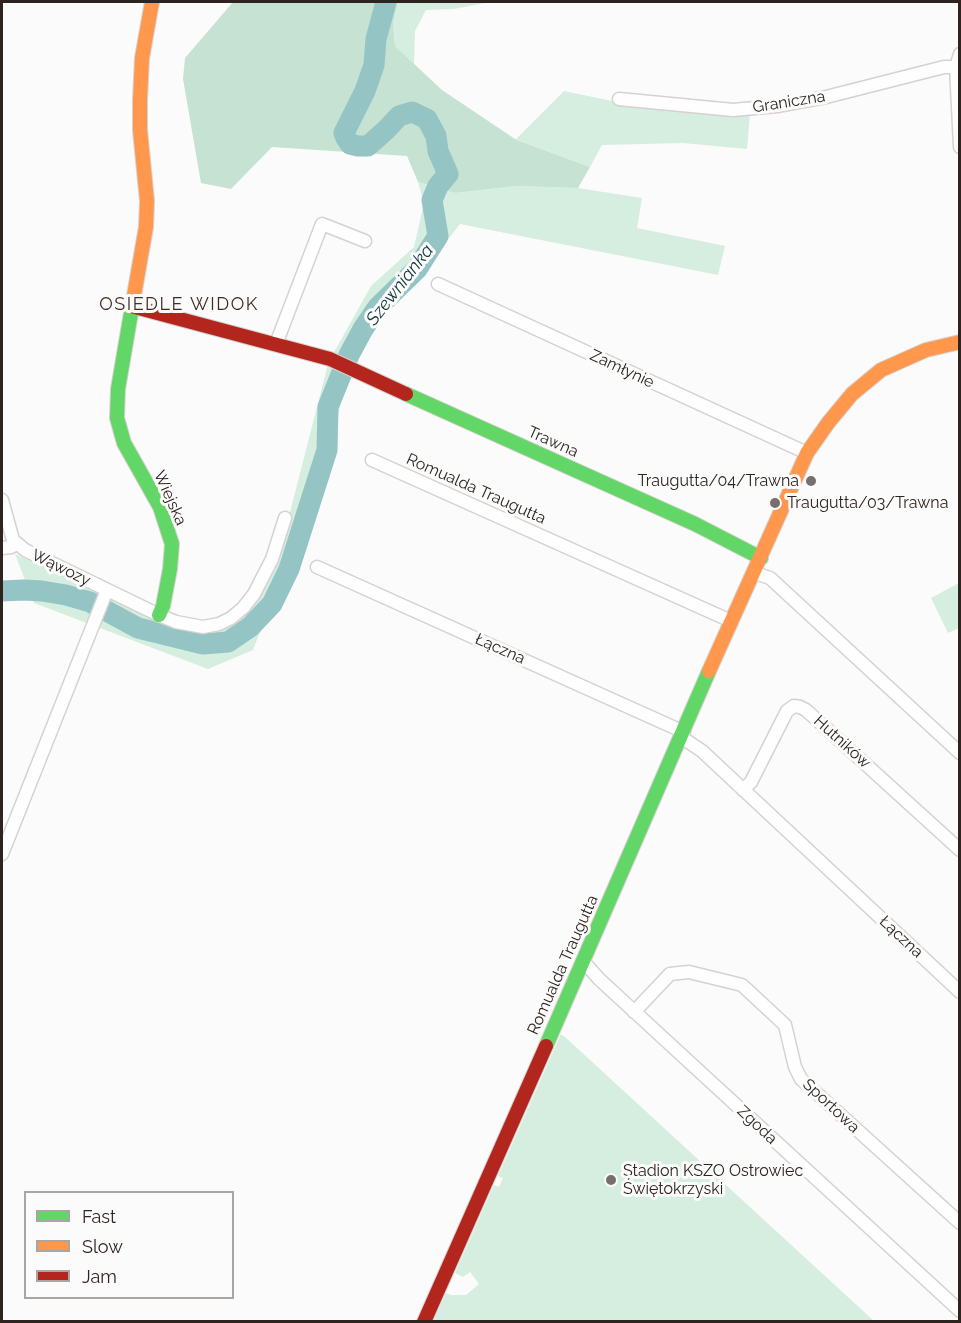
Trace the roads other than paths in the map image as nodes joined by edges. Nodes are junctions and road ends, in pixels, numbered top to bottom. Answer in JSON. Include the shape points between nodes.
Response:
{"nodes":[{"id":1,"x":152,"y":2,"type":"edge"},
{"id":2,"x":960,"y":54,"type":"edge"},
{"id":3,"x":956,"y":67,"type":"junction"},
{"id":4,"x":619,"y":99,"type":"dead end"},
{"id":5,"x":960,"y":147,"type":"edge"},
{"id":6,"x":365,"y":241,"type":"dead end"},
{"id":7,"x":438,"y":284,"type":"dead end"},
{"id":8,"x":131,"y":306,"type":"junction"},
{"id":9,"x":960,"y":342,"type":"edge"},
{"id":10,"x":276,"y":344,"type":"junction"},
{"id":11,"x":807,"y":453,"type":"junction"},
{"id":12,"x":372,"y":460,"type":"dead end"},
{"id":13,"x":2,"y":500,"type":"edge"},
{"id":14,"x":285,"y":518,"type":"dead end"},
{"id":15,"x":17,"y":544,"type":"junction"},
{"id":16,"x":2,"y":548,"type":"edge"},
{"id":17,"x":762,"y":558,"type":"junction"},
{"id":18,"x":317,"y":567,"type":"dead end"},
{"id":19,"x":754,"y":573,"type":"junction"},
{"id":20,"x":107,"y":590,"type":"junction"},
{"id":21,"x":159,"y":615,"type":"junction"},
{"id":22,"x":731,"y":621,"type":"junction"},
{"id":23,"x":682,"y":735,"type":"junction"},
{"id":24,"x":960,"y":753,"type":"edge"},
{"id":25,"x":743,"y":790,"type":"junction"},
{"id":26,"x":960,"y":850,"type":"edge"},
{"id":27,"x":2,"y":854,"type":"edge"},
{"id":28,"x":584,"y":961,"type":"junction"},
{"id":29,"x":960,"y":992,"type":"edge"},
{"id":30,"x":634,"y":1012,"type":"junction"},
{"id":31,"x":960,"y":1223,"type":"edge"},
{"id":32,"x":960,"y":1311,"type":"edge"},
{"id":33,"x":424,"y":1322,"type":"edge"}],
"edges":[{"from":1,"to":8,"type":"street","name":"Wiejska","via":[[142,58],[140,130],[146,227]]},
{"from":2,"to":3,"type":"street"},
{"from":3,"to":4,"type":"street","name":"Graniczna","via":[[770,107],[733,110]]},
{"from":3,"to":5,"type":"street"},
{"from":6,"to":10,"type":"street","via":[[322,224]]},
{"from":7,"to":11,"type":"street","name":"Zamłynie"},
{"from":8,"to":10,"type":"street"},
{"from":8,"to":21,"type":"street","name":"Wiejska","via":[[117,418],[124,443],[160,507],[172,544]]},
{"from":9,"to":11,"type":"street","name":"Romualda Traugutta","via":[[881,370],[852,394]]},
{"from":10,"to":17,"type":"street","name":"Trawna","via":[[330,359]]},
{"from":11,"to":17,"type":"street","name":"Romualda Traugutta"},
{"from":12,"to":22,"type":"street","name":"Romualda Traugutta"},
{"from":13,"to":15,"type":"street","name":"Wąwozy"},
{"from":14,"to":21,"type":"street","via":[[272,559],[254,594],[231,618],[203,627]]},
{"from":15,"to":16,"type":"street","name":"Wąwozy"},
{"from":15,"to":20,"type":"street","name":"Wąwozy"},
{"from":17,"to":19,"type":"street","name":"Romualda Traugutta"},
{"from":18,"to":23,"type":"street","name":"Łączna"},
{"from":19,"to":22,"type":"street","name":"Romualda Traugutta"},
{"from":19,"to":24,"type":"street","via":[[770,578]]},
{"from":20,"to":21,"type":"street"},
{"from":20,"to":27,"type":"street"},
{"from":22,"to":23,"type":"street","name":"Romualda Traugutta"},
{"from":23,"to":25,"type":"street","name":"Łączna"},
{"from":23,"to":28,"type":"street","name":"Romualda Traugutta"},
{"from":25,"to":26,"type":"street","name":"Hutników","via":[[751,782],[787,711],[800,707]]},
{"from":25,"to":29,"type":"street","name":"Łączna"},
{"from":28,"to":30,"type":"street","name":"Zgoda"},
{"from":28,"to":33,"type":"street","name":"Romualda Traugutta"},
{"from":30,"to":31,"type":"street","name":"Sportowa","via":[[670,974],[688,972],[742,985],[785,1025],[801,1079]]},
{"from":30,"to":32,"type":"street","name":"Zgoda"}]}
